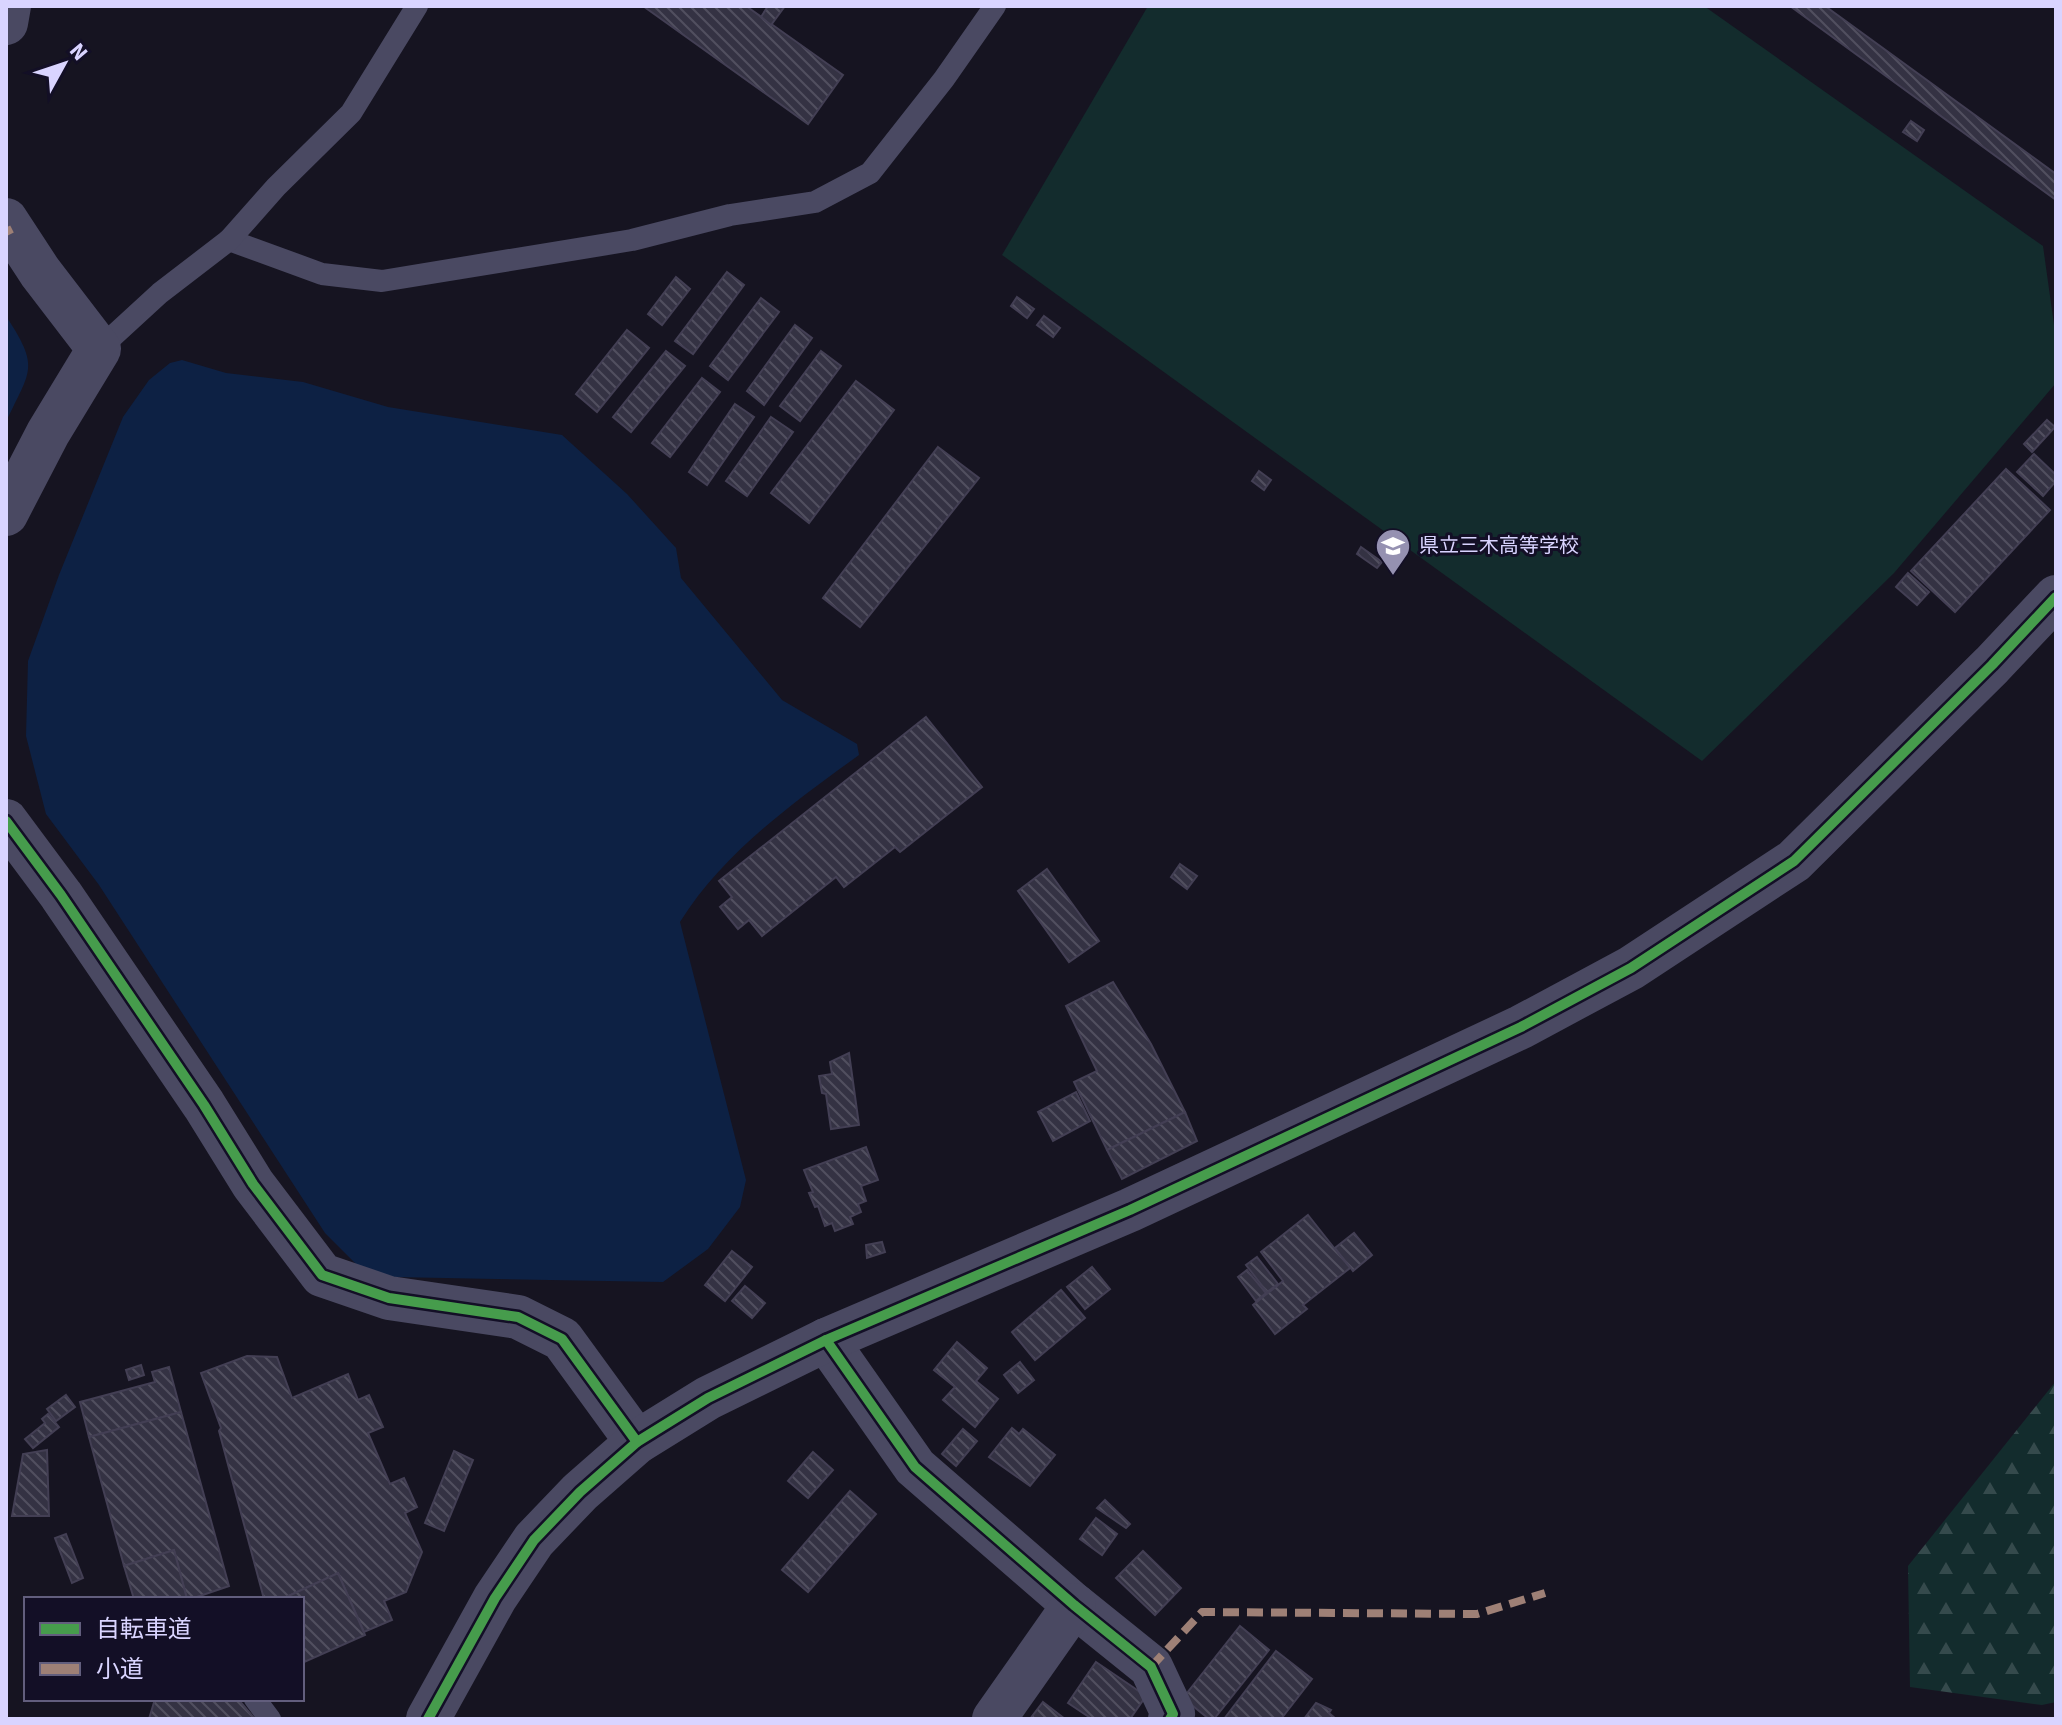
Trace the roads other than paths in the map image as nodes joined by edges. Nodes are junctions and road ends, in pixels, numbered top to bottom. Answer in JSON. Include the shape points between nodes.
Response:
{"nodes":[{"id":1,"x":9,"y":6,"type":"edge"},
{"id":2,"x":417,"y":6,"type":"edge"},
{"id":3,"x":995,"y":6,"type":"edge"},
{"id":4,"x":6,"y":23,"type":"edge"},
{"id":5,"x":6,"y":220,"type":"edge"},
{"id":6,"x":229,"y":240,"type":"junction"},
{"id":7,"x":99,"y":349,"type":"junction"},
{"id":8,"x":6,"y":514,"type":"edge"},
{"id":9,"x":2056,"y":597,"type":"edge"},
{"id":10,"x":6,"y":821,"type":"edge"},
{"id":11,"x":826,"y":1340,"type":"junction"},
{"id":12,"x":637,"y":1442,"type":"junction"},
{"id":13,"x":1074,"y":1605,"type":"junction"},
{"id":14,"x":256,"y":1701,"type":"edge"},
{"id":15,"x":270,"y":1719,"type":"edge"},
{"id":16,"x":428,"y":1719,"type":"edge"},
{"id":17,"x":994,"y":1719,"type":"edge"},
{"id":18,"x":1170,"y":1719,"type":"edge"}],
"edges":[{"from":1,"to":4,"type":"street"},
{"from":2,"to":6,"type":"lane","via":[[351,113]]},
{"from":3,"to":6,"type":"lane","via":[[870,173],[815,202],[730,215],[632,240],[382,281],[322,274]]},
{"from":5,"to":7,"type":"street"},
{"from":6,"to":7,"type":"lane"},
{"from":7,"to":8,"type":"street"},
{"from":9,"to":11,"type":"street","via":[[1794,861],[1631,968],[1521,1027],[1130,1210]]},
{"from":10,"to":12,"type":"street","via":[[253,1184],[322,1275],[389,1298],[518,1317],[562,1339]]},
{"from":11,"to":12,"type":"street","via":[[708,1398]]},
{"from":11,"to":13,"type":"street","via":[[915,1467]]},
{"from":12,"to":16,"type":"street","via":[[534,1540],[495,1598]]},
{"from":13,"to":17,"type":"street"},
{"from":13,"to":18,"type":"street","via":[[1151,1667],[1173,1714]]},
{"from":14,"to":15,"type":"lane"}]}
